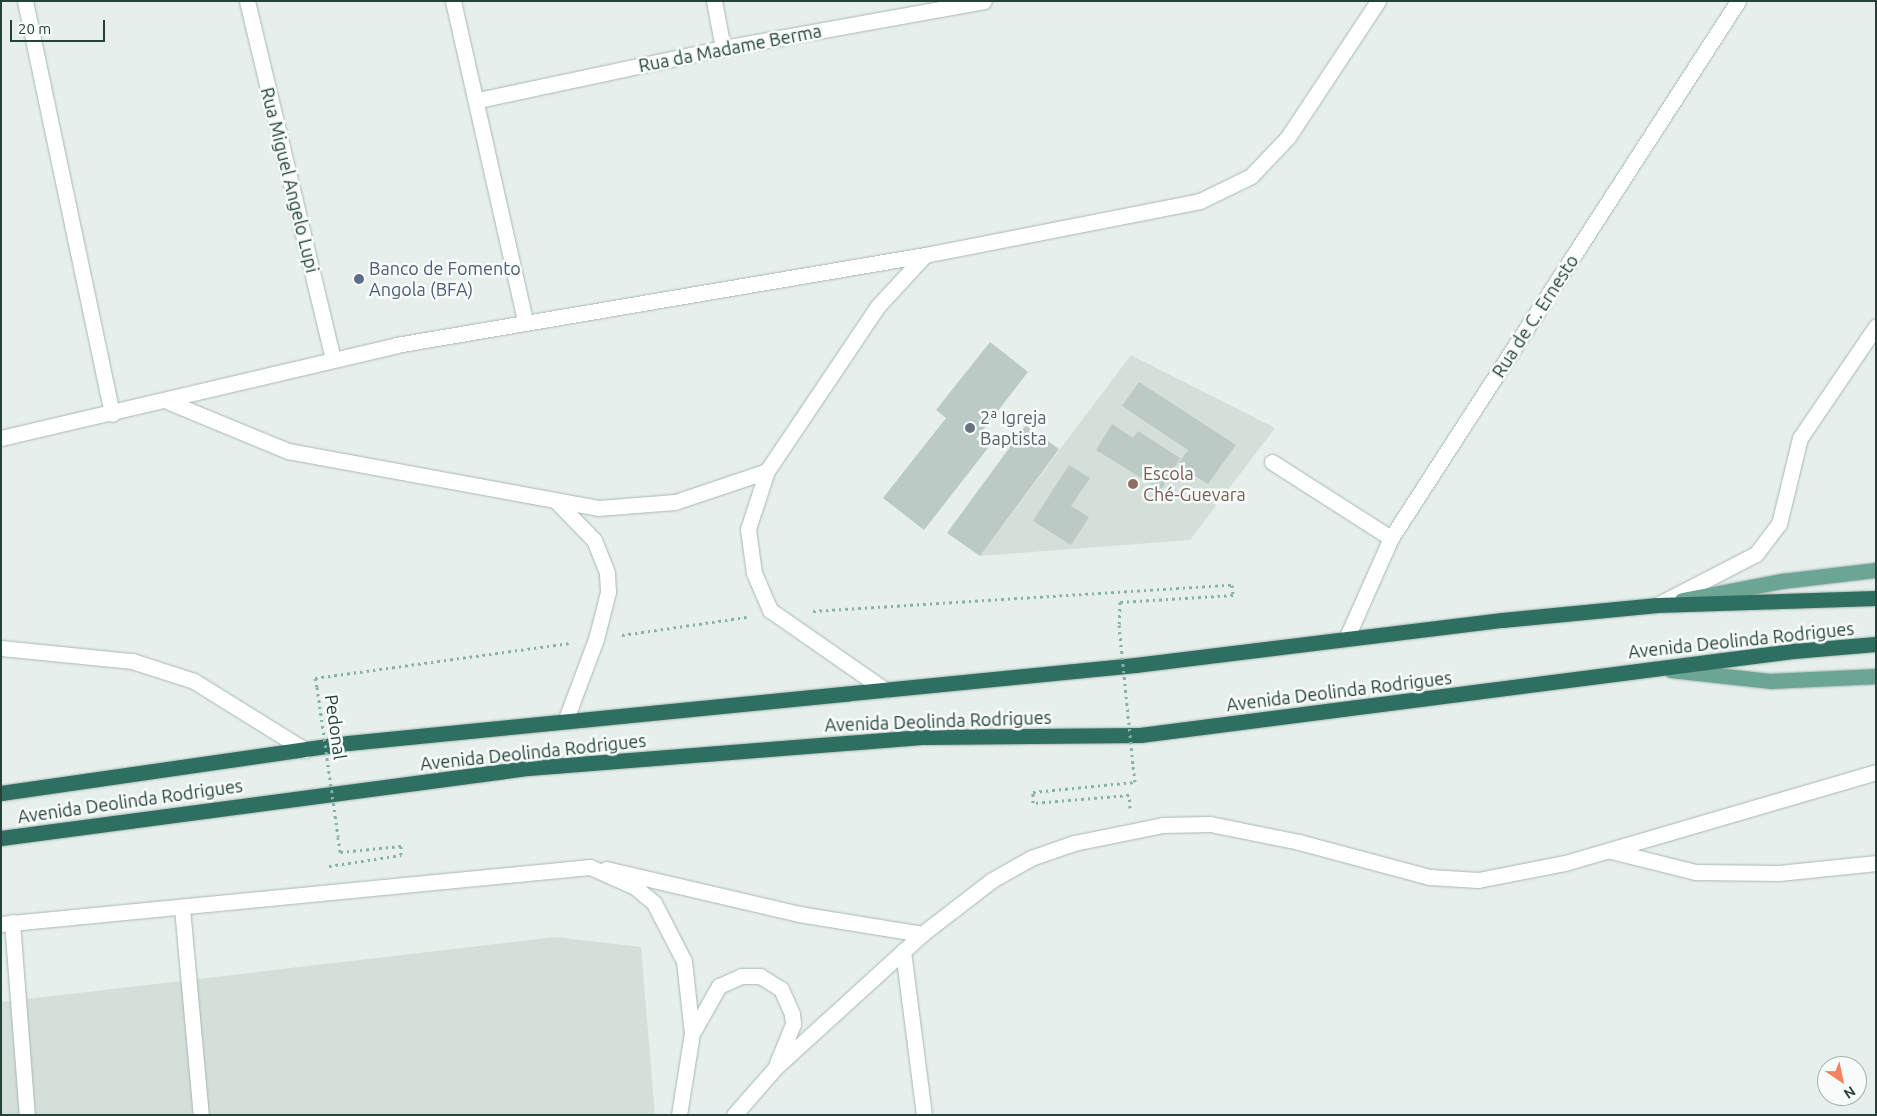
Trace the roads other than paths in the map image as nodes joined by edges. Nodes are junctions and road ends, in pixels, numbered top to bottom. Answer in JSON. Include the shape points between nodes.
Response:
{"nodes":[{"id":1,"x":25,"y":1,"type":"edge"},
{"id":2,"x":247,"y":1,"type":"edge"},
{"id":3,"x":453,"y":1,"type":"edge"},
{"id":4,"x":714,"y":1,"type":"edge"},
{"id":5,"x":984,"y":1,"type":"edge"},
{"id":6,"x":1378,"y":1,"type":"edge"},
{"id":7,"x":1738,"y":1,"type":"edge"},
{"id":8,"x":723,"y":48,"type":"junction"},
{"id":9,"x":478,"y":100,"type":"junction"},
{"id":10,"x":925,"y":255,"type":"junction"},
{"id":11,"x":525,"y":320,"type":"junction"},
{"id":12,"x":1876,"y":326,"type":"edge"},
{"id":13,"x":333,"y":358,"type":"junction"},
{"id":14,"x":169,"y":402,"type":"junction"},
{"id":15,"x":112,"y":414,"type":"junction"},
{"id":16,"x":1,"y":438,"type":"edge"},
{"id":17,"x":1272,"y":462,"type":"dead end"},
{"id":18,"x":767,"y":471,"type":"junction"},
{"id":19,"x":553,"y":498,"type":"junction"},
{"id":20,"x":1391,"y":538,"type":"junction"},
{"id":21,"x":1876,"y":570,"type":"edge"},
{"id":22,"x":1876,"y":598,"type":"edge"},
{"id":23,"x":1658,"y":605,"type":"junction"},
{"id":24,"x":1346,"y":639,"type":"junction"},
{"id":25,"x":1876,"y":644,"type":"edge"},
{"id":26,"x":1,"y":648,"type":"edge"},
{"id":27,"x":1657,"y":668,"type":"junction"},
{"id":28,"x":1876,"y":676,"type":"edge"},
{"id":29,"x":885,"y":690,"type":"junction"},
{"id":30,"x":566,"y":719,"type":"junction"},
{"id":31,"x":305,"y":750,"type":"junction"},
{"id":32,"x":1876,"y":772,"type":"edge"},
{"id":33,"x":1,"y":793,"type":"edge"},
{"id":34,"x":1,"y":838,"type":"edge"},
{"id":35,"x":1610,"y":850,"type":"junction"},
{"id":36,"x":1876,"y":863,"type":"edge"},
{"id":37,"x":590,"y":867,"type":"junction"},
{"id":38,"x":182,"y":908,"type":"junction"},
{"id":39,"x":6,"y":923,"type":"edge"},
{"id":40,"x":922,"y":934,"type":"junction"},
{"id":41,"x":903,"y":951,"type":"junction"},
{"id":42,"x":692,"y":1033,"type":"junction"},
{"id":43,"x":776,"y":1067,"type":"junction"},
{"id":44,"x":27,"y":1115,"type":"edge"},
{"id":45,"x":201,"y":1115,"type":"edge"},
{"id":46,"x":679,"y":1115,"type":"edge"},
{"id":47,"x":734,"y":1115,"type":"edge"},
{"id":48,"x":924,"y":1115,"type":"edge"}],
"edges":[{"from":1,"to":15,"type":"street"},
{"from":2,"to":13,"type":"street","name":"Rua Miguel Angelo Lupi"},
{"from":3,"to":9,"type":"street"},
{"from":4,"to":8,"type":"street"},
{"from":5,"to":8,"type":"street","name":"Rua da Madame Berma"},
{"from":6,"to":10,"type":"street","via":[[1288,138],[1251,176],[1200,201]]},
{"from":7,"to":20,"type":"street","name":"Rua de C. Ernesto"},
{"from":8,"to":9,"type":"street","name":"Rua da Madame Berma"},
{"from":9,"to":11,"type":"street"},
{"from":10,"to":11,"type":"street"},
{"from":10,"to":18,"type":"street","via":[[878,306]]},
{"from":11,"to":13,"type":"street"},
{"from":12,"to":23,"type":"street","via":[[1800,438],[1780,524],[1756,554]]},
{"from":13,"to":14,"type":"street"},
{"from":14,"to":15,"type":"street"},
{"from":14,"to":19,"type":"street","via":[[288,451]]},
{"from":15,"to":16,"type":"street"},
{"from":17,"to":20,"type":"street"},
{"from":18,"to":19,"type":"street","via":[[704,494],[642,507],[598,508]]},
{"from":18,"to":29,"type":"street","via":[[748,529],[754,573],[775,613]]},
{"from":19,"to":30,"type":"street","via":[[587,529],[601,554],[608,592],[596,639]]},
{"from":20,"to":24,"type":"street","name":"Rua de C. Ernesto"},
{"from":21,"to":23,"type":"main road","via":[[1782,581]]},
{"from":22,"to":23,"type":"highway","name":"Avenida Deolinda Rodrigues"},
{"from":23,"to":24,"type":"highway","name":"Avenida Deolinda Rodrigues"},
{"from":24,"to":29,"type":"highway","name":"Avenida Deolinda Rodrigues"},
{"from":25,"to":27,"type":"highway","name":"Avenida Deolinda Rodrigues"},
{"from":26,"to":31,"type":"street","via":[[132,661],[194,680]]},
{"from":27,"to":28,"type":"main road","via":[[1771,681]]},
{"from":27,"to":34,"type":"highway","name":"Avenida Deolinda Rodrigues","via":[[1140,735],[925,737],[528,768]]},
{"from":29,"to":30,"type":"highway","name":"Avenida Deolinda Rodrigues"},
{"from":30,"to":31,"type":"highway","name":"Avenida Deolinda Rodrigues"},
{"from":31,"to":33,"type":"highway","name":"Avenida Deolinda Rodrigues"},
{"from":32,"to":35,"type":"street"},
{"from":35,"to":36,"type":"street","via":[[1695,872],[1779,873]]},
{"from":35,"to":40,"type":"street","via":[[1478,880],[1430,878],[1290,840],[1210,824],[1132,831],[1074,842],[1031,858],[992,880]]},
{"from":37,"to":38,"type":"street"},
{"from":37,"to":40,"type":"street","via":[[636,872],[841,922]]},
{"from":37,"to":42,"type":"street","via":[[635,887],[666,921],[684,961]]},
{"from":38,"to":39,"type":"street"},
{"from":38,"to":45,"type":"street"},
{"from":39,"to":44,"type":"street"},
{"from":40,"to":41,"type":"street"},
{"from":41,"to":43,"type":"street"},
{"from":41,"to":48,"type":"street"},
{"from":42,"to":43,"type":"street","via":[[719,986],[741,976],[760,976],[781,989],[793,1019]]},
{"from":42,"to":46,"type":"street"},
{"from":43,"to":47,"type":"street"}]}
